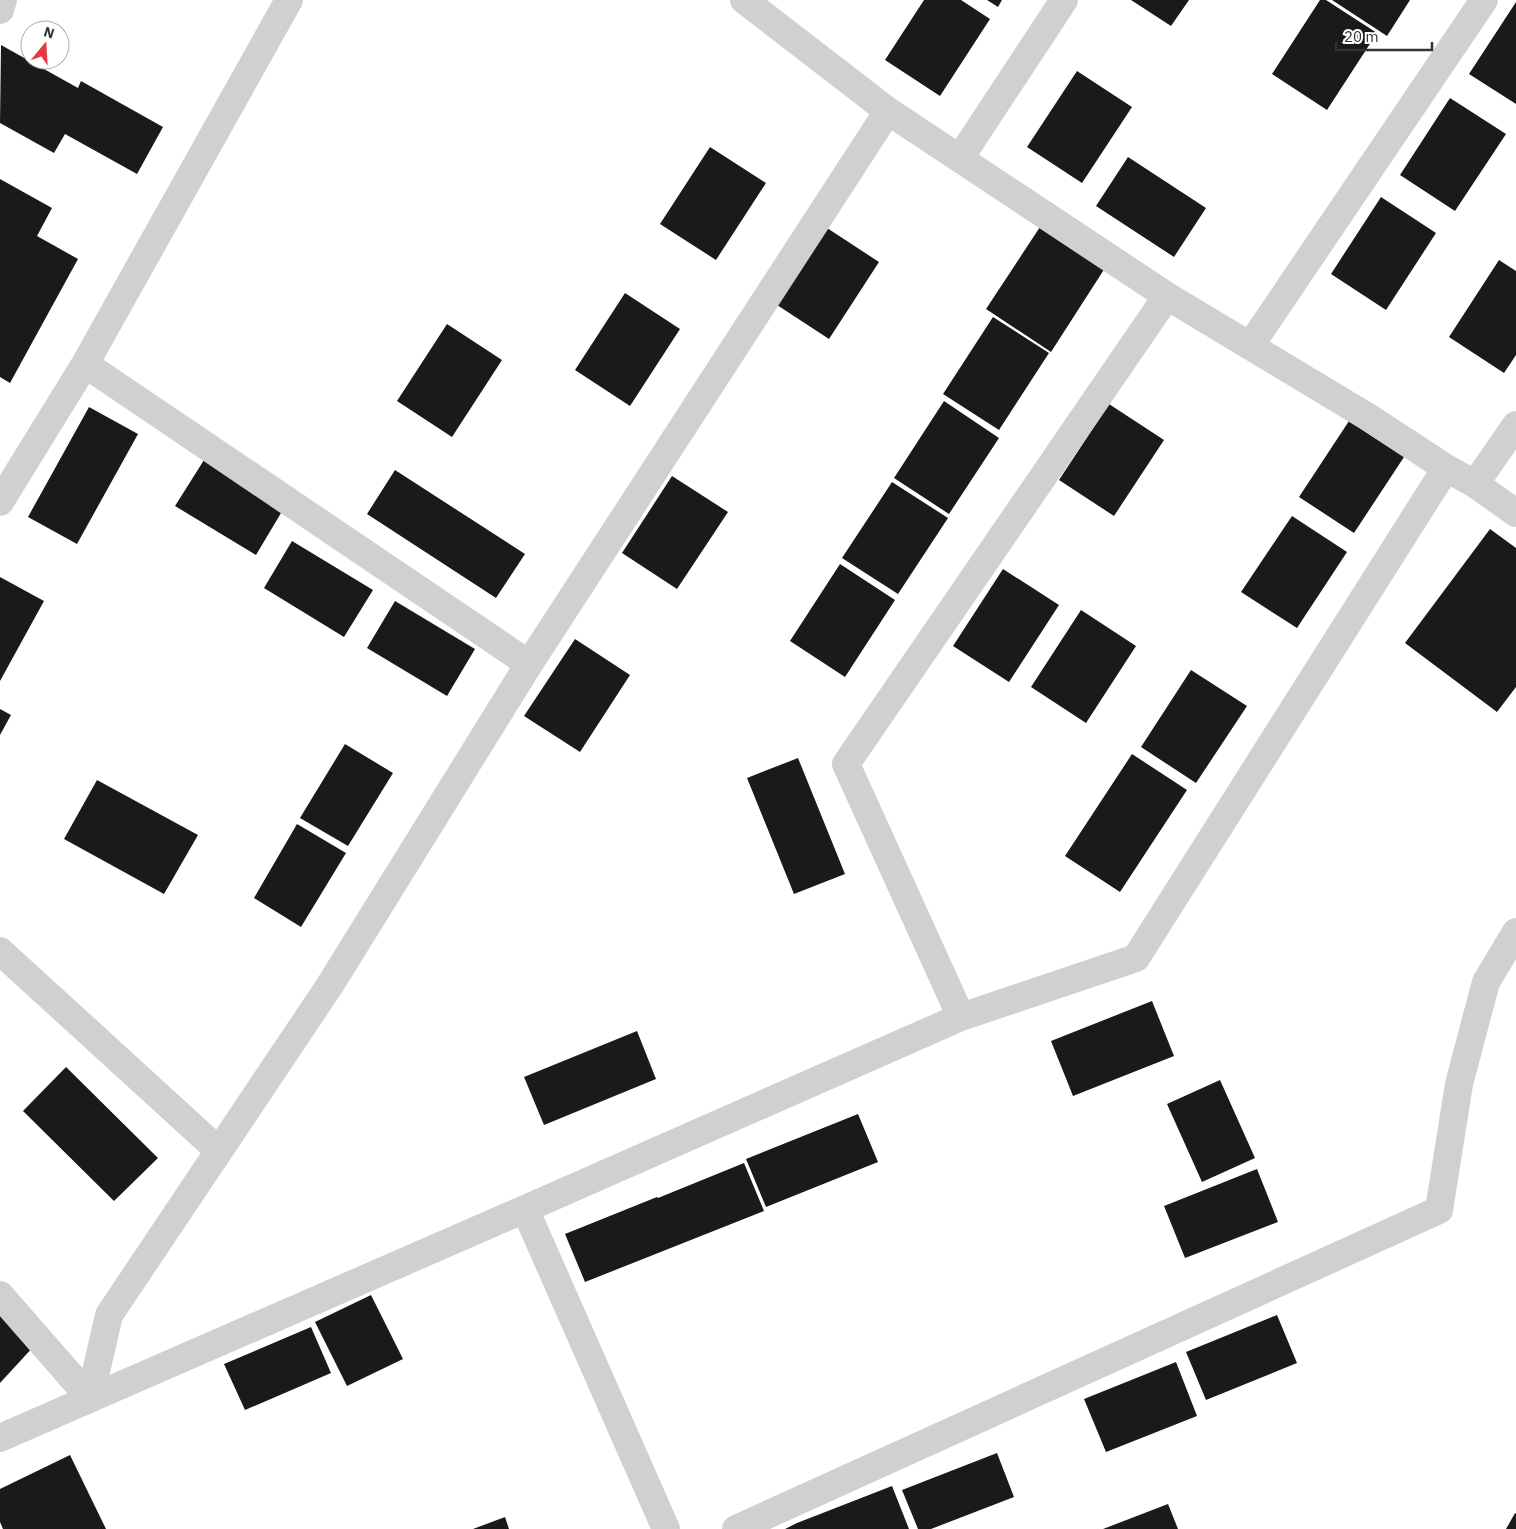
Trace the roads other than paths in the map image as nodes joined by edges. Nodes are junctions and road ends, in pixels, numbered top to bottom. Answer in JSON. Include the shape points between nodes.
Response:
{"nodes":[{"id":1,"x":2,"y":0,"type":"edge"},
{"id":2,"x":289,"y":0,"type":"edge"},
{"id":3,"x":744,"y":0,"type":"edge"},
{"id":4,"x":1064,"y":0,"type":"edge"},
{"id":5,"x":1484,"y":0,"type":"edge"},
{"id":6,"x":0,"y":10,"type":"edge"},
{"id":7,"x":888,"y":111,"type":"junction"},
{"id":8,"x":960,"y":158,"type":"junction"},
{"id":9,"x":1168,"y":296,"type":"junction"},
{"id":10,"x":1250,"y":346,"type":"junction"},
{"id":11,"x":85,"y":364,"type":"junction"},
{"id":12,"x":1516,"y":424,"type":"edge"},
{"id":13,"x":1446,"y":468,"type":"junction"},
{"id":14,"x":1474,"y":484,"type":"junction"},
{"id":15,"x":0,"y":502,"type":"edge"},
{"id":16,"x":1516,"y":512,"type":"edge"},
{"id":17,"x":529,"y":664,"type":"junction"},
{"id":18,"x":1516,"y":932,"type":"edge"},
{"id":19,"x":0,"y":951,"type":"edge"},
{"id":20,"x":960,"y":1017,"type":"junction"},
{"id":21,"x":218,"y":1151,"type":"junction"},
{"id":22,"x":525,"y":1209,"type":"junction"},
{"id":23,"x":0,"y":1295,"type":"edge"},
{"id":24,"x":90,"y":1398,"type":"junction"},
{"id":25,"x":0,"y":1438,"type":"edge"},
{"id":26,"x":666,"y":1529,"type":"edge"},
{"id":27,"x":736,"y":1529,"type":"edge"}],
"edges":[{"from":1,"to":6,"type":"street"},
{"from":2,"to":11,"type":"street"},
{"from":3,"to":7,"type":"street"},
{"from":4,"to":8,"type":"street"},
{"from":5,"to":10,"type":"street"},
{"from":7,"to":8,"type":"street"},
{"from":7,"to":17,"type":"street"},
{"from":8,"to":9,"type":"street"},
{"from":9,"to":10,"type":"street"},
{"from":9,"to":20,"type":"street","via":[[846,764]]},
{"from":10,"to":13,"type":"street"},
{"from":11,"to":15,"type":"street"},
{"from":11,"to":17,"type":"street"},
{"from":12,"to":14,"type":"street"},
{"from":13,"to":14,"type":"street"},
{"from":13,"to":20,"type":"street","via":[[1136,958]]},
{"from":14,"to":16,"type":"street"},
{"from":17,"to":21,"type":"street","via":[[330,985]]},
{"from":18,"to":27,"type":"street","via":[[1486,982],[1459,1084],[1439,1210]]},
{"from":19,"to":21,"type":"street"},
{"from":20,"to":22,"type":"street"},
{"from":21,"to":24,"type":"street","via":[[109,1315]]},
{"from":22,"to":24,"type":"street"},
{"from":22,"to":26,"type":"street"},
{"from":23,"to":24,"type":"street"},
{"from":24,"to":25,"type":"street"}]}
